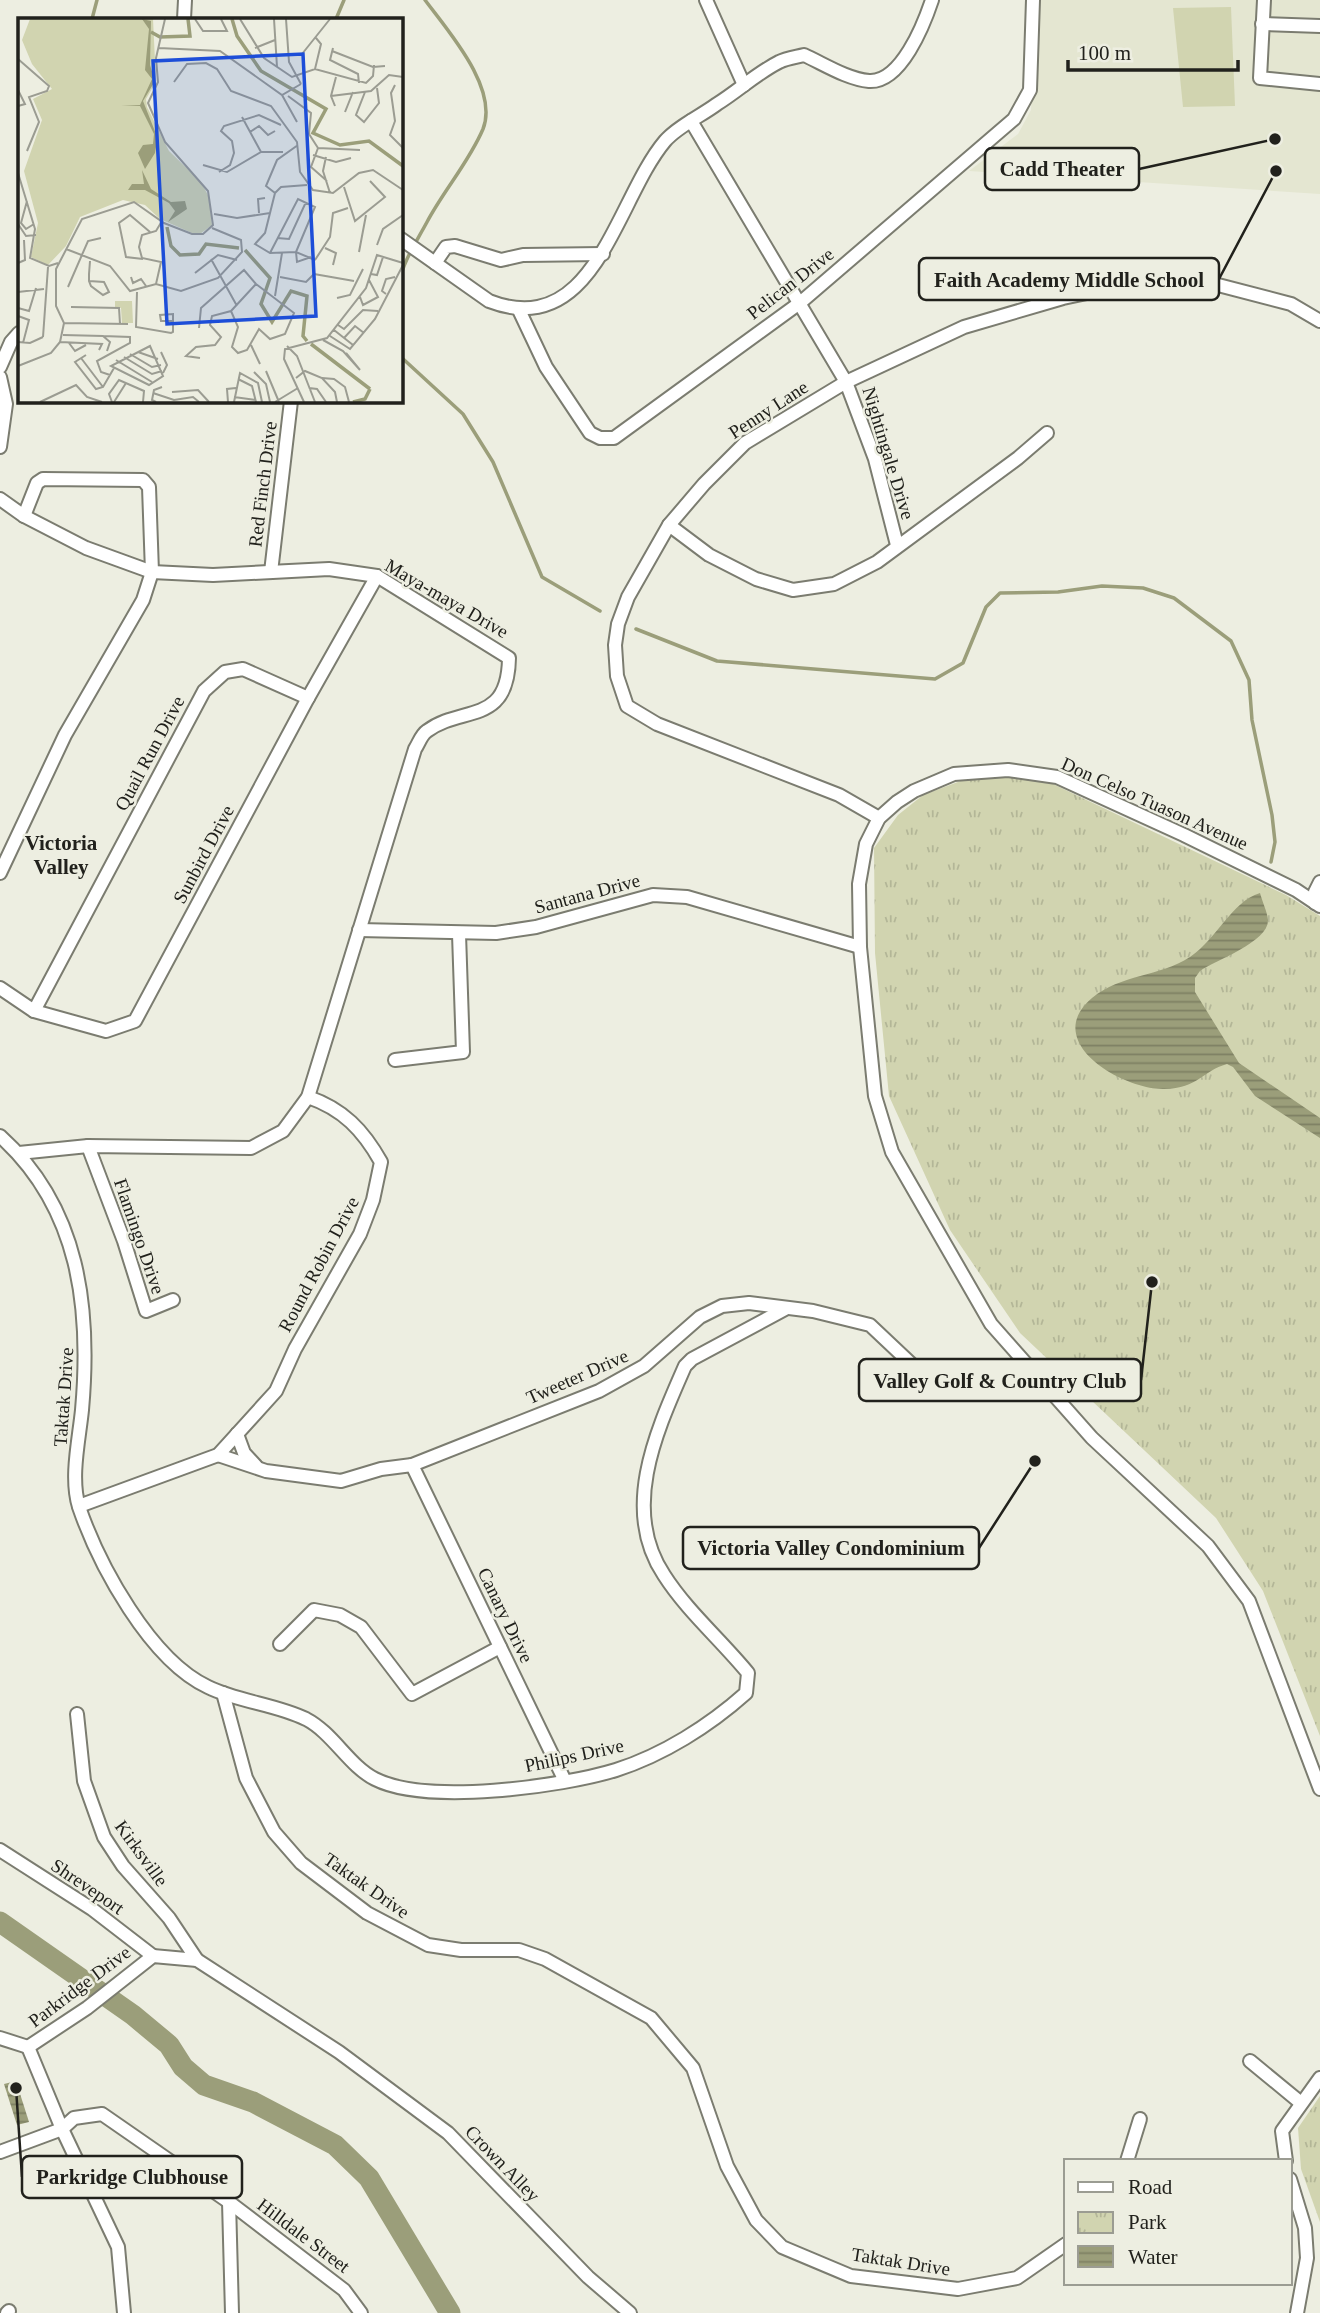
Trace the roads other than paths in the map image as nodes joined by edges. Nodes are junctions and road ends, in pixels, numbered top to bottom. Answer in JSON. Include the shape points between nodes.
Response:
{"nodes":[{"id":1,"x":185,"y":0,"type":"edge"},
{"id":2,"x":706,"y":0,"type":"edge"},
{"id":3,"x":932,"y":0,"type":"edge"},
{"id":4,"x":1033,"y":0,"type":"edge"},
{"id":5,"x":1264,"y":0,"type":"edge"},
{"id":6,"x":184,"y":18,"type":"edge"},
{"id":7,"x":1262,"y":24,"type":"junction"},
{"id":8,"x":1320,"y":26,"type":"edge"},
{"id":9,"x":1320,"y":83,"type":"edge"},
{"id":10,"x":744,"y":85,"type":"junction"},
{"id":11,"x":691,"y":121,"type":"junction"},
{"id":12,"x":402,"y":240,"type":"edge"},
{"id":13,"x":603,"y":254,"type":"junction"},
{"id":14,"x":433,"y":261,"type":"junction"},
{"id":15,"x":802,"y":302,"type":"junction"},
{"id":16,"x":519,"y":310,"type":"junction"},
{"id":17,"x":1320,"y":321,"type":"edge"},
{"id":18,"x":18,"y":334,"type":"edge"},
{"id":19,"x":0,"y":367,"type":"edge"},
{"id":20,"x":0,"y":377,"type":"edge"},
{"id":21,"x":846,"y":382,"type":"junction"},
{"id":22,"x":291,"y":402,"type":"edge"},
{"id":23,"x":1047,"y":433,"type":"dead end"},
{"id":24,"x":0,"y":447,"type":"edge"},
{"id":25,"x":0,"y":499,"type":"edge"},
{"id":26,"x":24,"y":516,"type":"junction"},
{"id":27,"x":669,"y":525,"type":"junction"},
{"id":28,"x":897,"y":545,"type":"junction"},
{"id":29,"x":152,"y":572,"type":"junction"},
{"id":30,"x":271,"y":572,"type":"junction"},
{"id":31,"x":377,"y":576,"type":"junction"},
{"id":32,"x":308,"y":698,"type":"junction"},
{"id":33,"x":879,"y":818,"type":"junction"},
{"id":34,"x":0,"y":873,"type":"edge"},
{"id":35,"x":1320,"y":882,"type":"edge"},
{"id":36,"x":1317,"y":904,"type":"edge"},
{"id":37,"x":359,"y":930,"type":"junction"},
{"id":38,"x":459,"y":934,"type":"junction"},
{"id":39,"x":860,"y":947,"type":"junction"},
{"id":40,"x":0,"y":988,"type":"edge"},
{"id":41,"x":34,"y":1010,"type":"junction"},
{"id":42,"x":396,"y":1060,"type":"dead end"},
{"id":43,"x":309,"y":1097,"type":"junction"},
{"id":44,"x":0,"y":1136,"type":"edge"},
{"id":45,"x":88,"y":1146,"type":"junction"},
{"id":46,"x":19,"y":1153,"type":"junction"},
{"id":47,"x":173,"y":1300,"type":"dead end"},
{"id":48,"x":787,"y":1308,"type":"junction"},
{"id":49,"x":922,"y":1375,"type":"dead end"},
{"id":50,"x":237,"y":1434,"type":"junction"},
{"id":51,"x":218,"y":1455,"type":"junction"},
{"id":52,"x":412,"y":1465,"type":"junction"},
{"id":53,"x":260,"y":1468,"type":"junction"},
{"id":54,"x":79,"y":1506,"type":"junction"},
{"id":55,"x":280,"y":1644,"type":"dead end"},
{"id":56,"x":500,"y":1647,"type":"junction"},
{"id":57,"x":223,"y":1693,"type":"junction"},
{"id":58,"x":77,"y":1714,"type":"dead end"},
{"id":59,"x":565,"y":1781,"type":"junction"},
{"id":60,"x":1320,"y":1789,"type":"edge"},
{"id":61,"x":0,"y":1850,"type":"edge"},
{"id":62,"x":153,"y":1955,"type":"junction"},
{"id":63,"x":197,"y":1961,"type":"junction"},
{"id":64,"x":0,"y":2038,"type":"edge"},
{"id":65,"x":28,"y":2048,"type":"junction"},
{"id":66,"x":338,"y":2052,"type":"joint"},
{"id":67,"x":1250,"y":2061,"type":"dead end"},
{"id":68,"x":1320,"y":2078,"type":"edge"},
{"id":69,"x":1301,"y":2103,"type":"junction"},
{"id":70,"x":1140,"y":2119,"type":"dead end"},
{"id":71,"x":62,"y":2129,"type":"junction"},
{"id":72,"x":0,"y":2152,"type":"edge"},
{"id":73,"x":1128,"y":2159,"type":"edge"},
{"id":74,"x":1286,"y":2159,"type":"edge"},
{"id":75,"x":1292,"y":2186,"type":"edge"},
{"id":76,"x":229,"y":2202,"type":"junction"},
{"id":77,"x":1064,"y":2245,"type":"edge"},
{"id":78,"x":124,"y":2313,"type":"edge"},
{"id":79,"x":232,"y":2313,"type":"edge"},
{"id":80,"x":361,"y":2313,"type":"edge"},
{"id":81,"x":630,"y":2313,"type":"edge"},
{"id":82,"x":1297,"y":2313,"type":"edge"}],
"edges":[{"from":1,"to":6,"type":"street"},
{"from":2,"to":10,"type":"street"},
{"from":3,"to":10,"type":"street","via":[[916,42],[889,75],[872,81],[849,76],[804,55],[780,62]]},
{"from":4,"to":15,"type":"street","name":"Pelican Drive","via":[[1030,90],[1014,119]]},
{"from":5,"to":7,"type":"street"},
{"from":7,"to":8,"type":"street"},
{"from":7,"to":9,"type":"street","via":[[1260,78]]},
{"from":10,"to":11,"type":"street"},
{"from":11,"to":13,"type":"street","via":[[667,139],[643,173]]},
{"from":11,"to":15,"type":"street","name":"Nightingale Drive"},
{"from":12,"to":14,"type":"street"},
{"from":13,"to":14,"type":"street","via":[[523,255],[501,260],[455,246],[446,247]]},
{"from":13,"to":16,"type":"street","via":[[576,287],[539,306]]},
{"from":14,"to":16,"type":"street","via":[[489,301]]},
{"from":15,"to":16,"type":"street","name":"Pelican Drive","via":[[614,438],[590,433],[546,367]]},
{"from":15,"to":21,"type":"street","name":"Nightingale Drive"},
{"from":17,"to":21,"type":"street","name":"Penny Lane","via":[[1291,304],[1221,284],[1176,279],[1125,285],[964,327]]},
{"from":18,"to":19,"type":"street"},
{"from":20,"to":24,"type":"street","via":[[6,404]]},
{"from":21,"to":27,"type":"street","name":"Penny Lane","via":[[745,443]]},
{"from":21,"to":28,"type":"street","name":"Nightingale Drive","via":[[875,459]]},
{"from":22,"to":30,"type":"street","name":"Red Finch Drive"},
{"from":23,"to":28,"type":"street"},
{"from":25,"to":26,"type":"street","name":"Maya-maya Drive"},
{"from":26,"to":29,"type":"street","name":"Maya-maya Drive","via":[[86,548]]},
{"from":26,"to":29,"type":"street","via":[[37,483],[43,479],[143,480],[149,487]]},
{"from":27,"to":28,"type":"street","via":[[709,555],[756,579],[793,590],[834,584],[877,562]]},
{"from":27,"to":33,"type":"street","name":"Penny Lane","via":[[618,624],[617,676],[627,706],[657,724],[839,796]]},
{"from":29,"to":30,"type":"street","name":"Maya-maya Drive"},
{"from":29,"to":34,"type":"street","via":[[143,600],[65,735]]},
{"from":30,"to":31,"type":"street","name":"Maya-maya Drive","via":[[329,569]]},
{"from":31,"to":32,"type":"street","name":"Sunbird Drive"},
{"from":31,"to":37,"type":"street","name":"Maya-maya Drive","via":[[498,649],[509,658],[509,677],[499,696],[477,714],[425,732],[404,781]]},
{"from":32,"to":41,"type":"street","name":"Sunbird Drive","via":[[135,1021],[106,1031]]},
{"from":32,"to":41,"type":"street","name":"Quail Run Drive","via":[[243,669],[225,672],[204,691]]},
{"from":33,"to":36,"type":"street","name":"Don Celso Tuason Avenue","via":[[914,791],[954,774],[1008,770],[1057,777],[1197,841]]},
{"from":33,"to":39,"type":"street","name":"Don Celso Tuason Avenue","via":[[866,844],[859,884]]},
{"from":35,"to":36,"type":"street","via":[[1315,892]]},
{"from":37,"to":38,"type":"street","name":"Santana Drive"},
{"from":37,"to":43,"type":"street","name":"Maya-maya Drive"},
{"from":38,"to":39,"type":"street","name":"Santana Drive","via":[[536,927],[653,895],[687,897]]},
{"from":38,"to":42,"type":"street","via":[[463,1052]]},
{"from":39,"to":60,"type":"street","name":"Don Celso Tuason Avenue","via":[[875,1096],[892,1152],[920,1204],[991,1324],[1092,1438],[1208,1546],[1249,1601]]},
{"from":40,"to":41,"type":"street","name":"Sunbird Drive"},
{"from":43,"to":45,"type":"street","via":[[283,1131],[251,1149]]},
{"from":43,"to":50,"type":"street","name":"Round Robin Drive","via":[[333,1106],[366,1135],[381,1162],[373,1200],[360,1234],[276,1391]]},
{"from":44,"to":46,"type":"street","name":"Taktak Drive"},
{"from":45,"to":46,"type":"street"},
{"from":45,"to":47,"type":"street","name":"Flamingo Drive","via":[[146,1311]]},
{"from":46,"to":54,"type":"street","name":"Taktak Drive","via":[[54,1205],[79,1272],[86,1330],[75,1491]]},
{"from":48,"to":49,"type":"street","name":"Tweeter Drive","via":[[870,1325]]},
{"from":48,"to":52,"type":"street","name":"Tweeter Drive","via":[[749,1303],[722,1306],[701,1317],[644,1366],[598,1391]]},
{"from":48,"to":59,"type":"street","name":"Philips Drive","via":[[685,1366],[660,1423],[646,1471],[644,1523],[662,1574],[748,1673],[746,1693],[721,1715],[665,1749],[616,1770]]},
{"from":50,"to":51,"type":"street","name":"Round Robin Drive"},
{"from":50,"to":53,"type":"street","via":[[244,1453]]},
{"from":51,"to":53,"type":"street","name":"Tweeter Drive"},
{"from":51,"to":54,"type":"street","name":"Round Robin Drive"},
{"from":52,"to":53,"type":"street","name":"Tweeter Drive","via":[[341,1481]]},
{"from":52,"to":56,"type":"street","name":"Canary Drive"},
{"from":54,"to":57,"type":"street","name":"Taktak Drive","via":[[103,1563],[144,1628],[197,1681]]},
{"from":55,"to":56,"type":"street","via":[[314,1610],[340,1615],[361,1627],[412,1695]]},
{"from":56,"to":59,"type":"street","name":"Canary Drive"},
{"from":57,"to":59,"type":"street","name":"Philips Drive","via":[[307,1720],[374,1779],[414,1790],[481,1791]]},
{"from":57,"to":77,"type":"street","name":"Taktak Drive","via":[[246,1778],[274,1832],[301,1863],[367,1913],[428,1945],[519,1951],[545,1959],[651,2018],[693,2068],[727,2166],[756,2220],[782,2247],[851,2276],[958,2289],[1017,2278]]},
{"from":58,"to":63,"type":"street","name":"Kirksville","via":[[84,1781],[104,1837]]},
{"from":61,"to":62,"type":"street","name":"Shreveport"},
{"from":62,"to":63,"type":"street","name":"Parkridge Drive"},
{"from":62,"to":65,"type":"street","name":"Parkridge Drive"},
{"from":63,"to":66,"type":"street","name":"Parkridge Drive"},
{"from":64,"to":65,"type":"street"},
{"from":65,"to":71,"type":"street","name":"Parkridge Drive"},
{"from":66,"to":81,"type":"street","name":"Crown Alley","via":[[447,2133],[588,2277]]},
{"from":67,"to":69,"type":"street"},
{"from":68,"to":69,"type":"street"},
{"from":69,"to":74,"type":"street","via":[[1282,2131]]},
{"from":70,"to":73,"type":"street"},
{"from":71,"to":72,"type":"street","name":"Hilldale Street"},
{"from":71,"to":76,"type":"street","name":"Hilldale Street","via":[[74,2118],[102,2114]]},
{"from":71,"to":78,"type":"street","name":"Parkridge Drive","via":[[118,2247]]},
{"from":75,"to":82,"type":"street","via":[[1305,2228],[1307,2258]]},
{"from":76,"to":79,"type":"street"},
{"from":76,"to":80,"type":"street","name":"Hilldale Street","via":[[344,2290]]}]}
